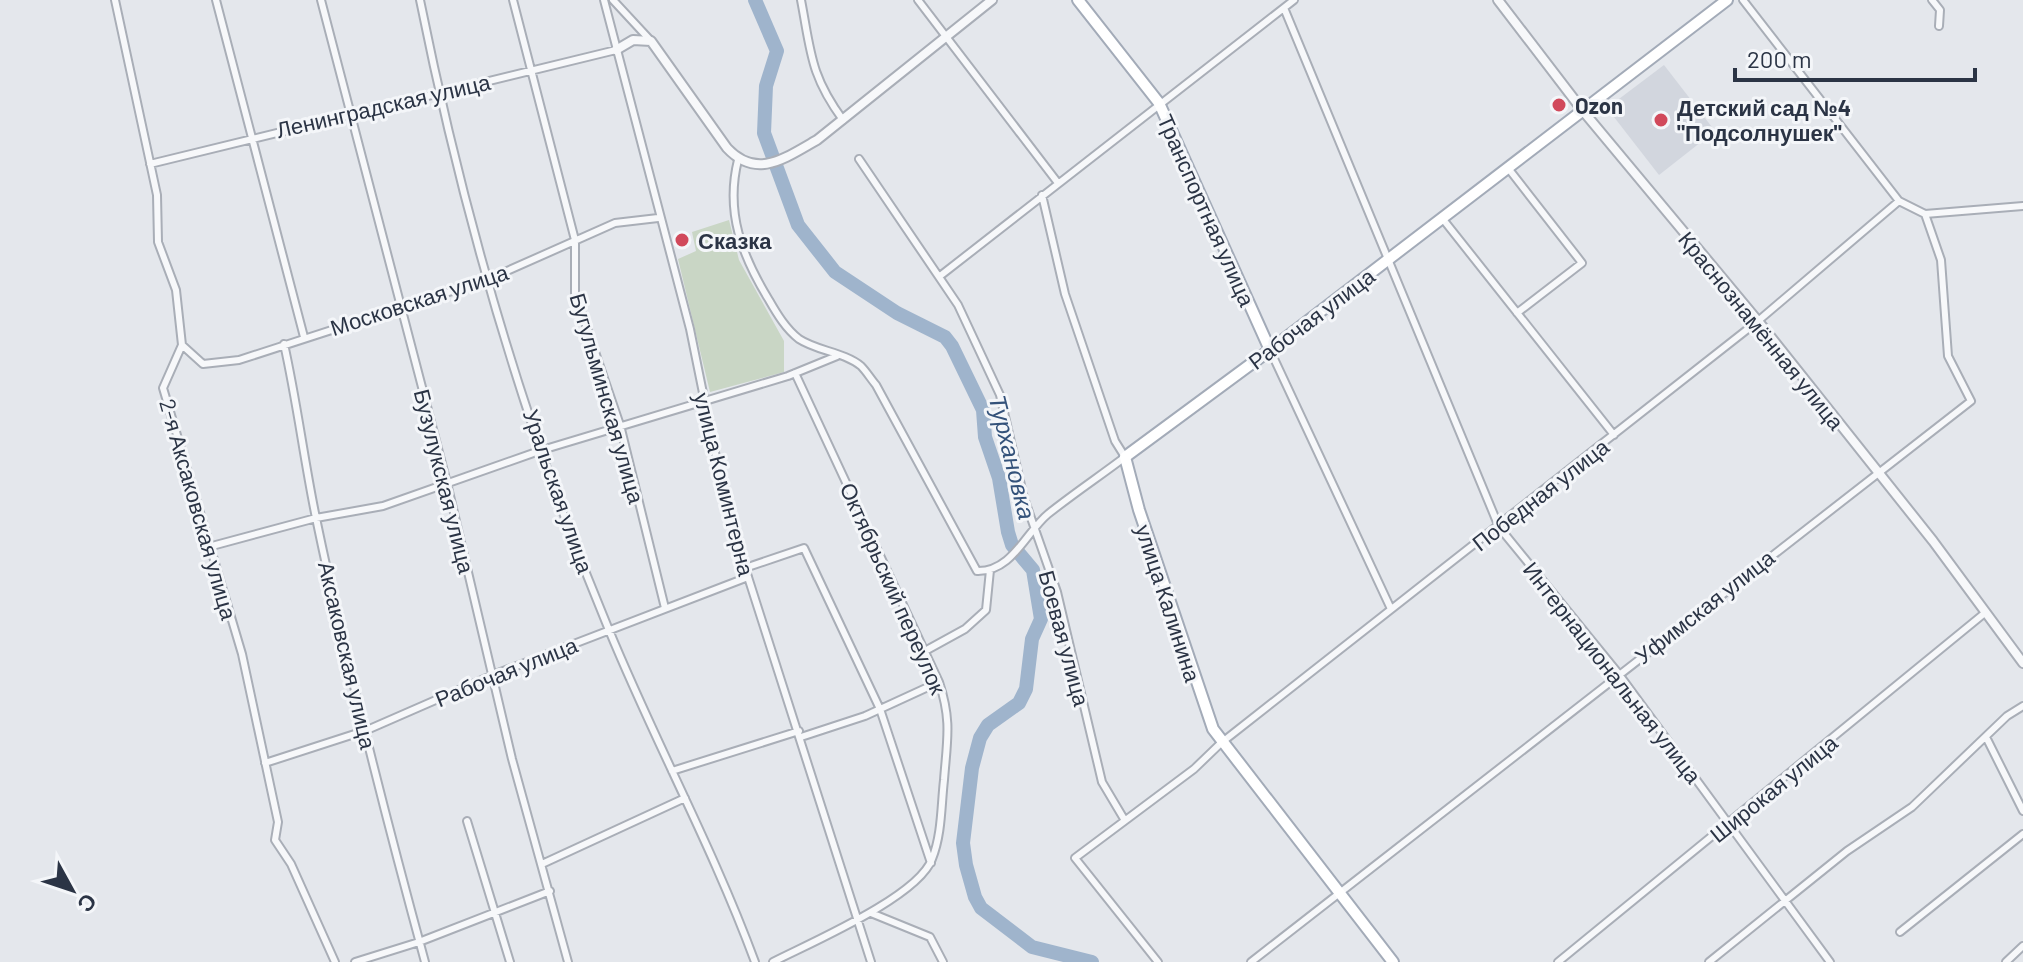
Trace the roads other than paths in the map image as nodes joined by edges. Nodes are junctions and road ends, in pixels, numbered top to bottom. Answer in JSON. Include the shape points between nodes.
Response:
{"nodes":[{"id":1,"x":115,"y":0,"type":"edge"},
{"id":2,"x":216,"y":0,"type":"edge"},
{"id":3,"x":321,"y":0,"type":"edge"},
{"id":4,"x":420,"y":0,"type":"edge"},
{"id":5,"x":513,"y":0,"type":"edge"},
{"id":6,"x":604,"y":0,"type":"edge"},
{"id":7,"x":613,"y":0,"type":"edge"},
{"id":8,"x":801,"y":0,"type":"edge"},
{"id":9,"x":918,"y":0,"type":"edge"},
{"id":10,"x":992,"y":0,"type":"edge"},
{"id":11,"x":1078,"y":0,"type":"edge"},
{"id":12,"x":1294,"y":0,"type":"edge"},
{"id":13,"x":1498,"y":0,"type":"edge"},
{"id":14,"x":1727,"y":0,"type":"edge"},
{"id":15,"x":1743,"y":0,"type":"edge"},
{"id":16,"x":1932,"y":0,"type":"edge"},
{"id":17,"x":1284,"y":8,"type":"junction"},
{"id":18,"x":1939,"y":26,"type":"dead end"},
{"id":19,"x":946,"y":37,"type":"junction"},
{"id":20,"x":651,"y":41,"type":"junction"},
{"id":21,"x":616,"y":50,"type":"junction"},
{"id":22,"x":531,"y":70,"type":"junction"},
{"id":23,"x":439,"y":92,"type":"junction"},
{"id":24,"x":1159,"y":103,"type":"junction"},
{"id":25,"x":1583,"y":111,"type":"junction"},
{"id":26,"x":350,"y":113,"type":"junction"},
{"id":27,"x":843,"y":120,"type":"junction"},
{"id":28,"x":252,"y":136,"type":"junction"},
{"id":29,"x":859,"y":159,"type":"dead end"},
{"id":30,"x":738,"y":160,"type":"junction"},
{"id":31,"x":150,"y":164,"type":"junction"},
{"id":32,"x":1508,"y":168,"type":"junction"},
{"id":33,"x":1058,"y":183,"type":"junction"},
{"id":34,"x":1042,"y":195,"type":"junction"},
{"id":35,"x":1899,"y":201,"type":"junction"},
{"id":36,"x":2023,"y":206,"type":"edge"},
{"id":37,"x":1925,"y":214,"type":"junction"},
{"id":38,"x":658,"y":218,"type":"junction"},
{"id":39,"x":1442,"y":218,"type":"junction"},
{"id":40,"x":575,"y":240,"type":"junction"},
{"id":41,"x":1390,"y":258,"type":"junction"},
{"id":42,"x":940,"y":276,"type":"junction"},
{"id":43,"x":489,"y":279,"type":"junction"},
{"id":44,"x":400,"y":306,"type":"junction"},
{"id":45,"x":1517,"y":313,"type":"junction"},
{"id":46,"x":1758,"y":321,"type":"junction"},
{"id":47,"x":304,"y":337,"type":"junction"},
{"id":48,"x":284,"y":344,"type":"junction"},
{"id":49,"x":182,"y":345,"type":"junction"},
{"id":50,"x":1270,"y":350,"type":"junction"},
{"id":51,"x":837,"y":356,"type":"junction"},
{"id":52,"x":795,"y":373,"type":"junction"},
{"id":53,"x":702,"y":399,"type":"junction"},
{"id":54,"x":620,"y":425,"type":"junction"},
{"id":55,"x":1614,"y":435,"type":"junction"},
{"id":56,"x":542,"y":450,"type":"junction"},
{"id":57,"x":1125,"y":457,"type":"junction"},
{"id":58,"x":1876,"y":472,"type":"junction"},
{"id":59,"x":447,"y":483,"type":"junction"},
{"id":60,"x":316,"y":518,"type":"junction"},
{"id":61,"x":1499,"y":527,"type":"junction"},
{"id":62,"x":1034,"y":532,"type":"junction"},
{"id":63,"x":212,"y":546,"type":"junction"},
{"id":64,"x":745,"y":568,"type":"junction"},
{"id":65,"x":990,"y":570,"type":"junction"},
{"id":66,"x":748,"y":577,"type":"junction"},
{"id":67,"x":665,"y":608,"type":"junction"},
{"id":68,"x":1391,"y":609,"type":"junction"},
{"id":69,"x":1986,"y":612,"type":"junction"},
{"id":70,"x":609,"y":629,"type":"junction"},
{"id":71,"x":925,"y":651,"type":"junction"},
{"id":72,"x":2023,"y":663,"type":"edge"},
{"id":73,"x":1618,"y":673,"type":"junction"},
{"id":74,"x":493,"y":675,"type":"junction"},
{"id":75,"x":939,"y":682,"type":"junction"},
{"id":76,"x":2023,"y":706,"type":"edge"},
{"id":77,"x":880,"y":709,"type":"junction"},
{"id":78,"x":367,"y":730,"type":"junction"},
{"id":79,"x":800,"y":734,"type":"junction"},
{"id":80,"x":1986,"y":737,"type":"junction"},
{"id":81,"x":1221,"y":743,"type":"junction"},
{"id":82,"x":265,"y":763,"type":"junction"},
{"id":83,"x":672,"y":771,"type":"junction"},
{"id":84,"x":685,"y":798,"type":"junction"},
{"id":85,"x":2023,"y":811,"type":"edge"},
{"id":86,"x":1124,"y":819,"type":"junction"},
{"id":87,"x":467,"y":821,"type":"dead end"},
{"id":88,"x":1729,"y":824,"type":"junction"},
{"id":89,"x":2023,"y":834,"type":"edge"},
{"id":90,"x":931,"y":863,"type":"junction"},
{"id":91,"x":542,"y":864,"type":"junction"},
{"id":92,"x":550,"y":891,"type":"junction"},
{"id":93,"x":1337,"y":892,"type":"junction"},
{"id":94,"x":1784,"y":900,"type":"junction"},
{"id":95,"x":496,"y":912,"type":"junction"},
{"id":96,"x":871,"y":913,"type":"junction"},
{"id":97,"x":858,"y":919,"type":"junction"},
{"id":98,"x":1900,"y":932,"type":"dead end"},
{"id":99,"x":419,"y":942,"type":"junction"},
{"id":100,"x":2023,"y":946,"type":"edge"},
{"id":101,"x":335,"y":962,"type":"edge"},
{"id":102,"x":355,"y":962,"type":"edge"},
{"id":103,"x":425,"y":962,"type":"edge"},
{"id":104,"x":510,"y":962,"type":"edge"},
{"id":105,"x":568,"y":962,"type":"edge"},
{"id":106,"x":755,"y":962,"type":"edge"},
{"id":107,"x":773,"y":962,"type":"edge"},
{"id":108,"x":871,"y":962,"type":"edge"},
{"id":109,"x":943,"y":962,"type":"edge"},
{"id":110,"x":1158,"y":962,"type":"edge"},
{"id":111,"x":1251,"y":962,"type":"edge"},
{"id":112,"x":1393,"y":962,"type":"edge"},
{"id":113,"x":1558,"y":962,"type":"edge"},
{"id":114,"x":1709,"y":962,"type":"edge"},
{"id":115,"x":1830,"y":962,"type":"edge"},
{"id":116,"x":2006,"y":962,"type":"edge"}],
"edges":[{"from":1,"to":31,"type":"street"},
{"from":2,"to":28,"type":"street"},
{"from":3,"to":26,"type":"street","name":"Бузулукская улица"},
{"from":4,"to":23,"type":"street","name":"Уральская улица"},
{"from":5,"to":22,"type":"street","name":"Бугульминская улица"},
{"from":6,"to":21,"type":"street","name":"улица Коминтерна"},
{"from":7,"to":20,"type":"street"},
{"from":8,"to":27,"type":"street","via":[[812,68]]},
{"from":9,"to":19,"type":"street"},
{"from":10,"to":19,"type":"street"},
{"from":11,"to":24,"type":"main road","name":"Транспортная улица"},
{"from":12,"to":17,"type":"street"},
{"from":13,"to":25,"type":"street","name":"Краснознамённая улица"},
{"from":14,"to":25,"type":"main road","name":"Рабочая улица"},
{"from":15,"to":35,"type":"street"},
{"from":16,"to":18,"type":"street","via":[[1940,10]]},
{"from":17,"to":24,"type":"street"},
{"from":17,"to":41,"type":"street","name":"Интернациональная улица"},
{"from":19,"to":27,"type":"street"},
{"from":19,"to":33,"type":"street"},
{"from":20,"to":21,"type":"street","via":[[633,40]]},
{"from":20,"to":30,"type":"street"},
{"from":21,"to":22,"type":"street","name":"Ленинградская улица"},
{"from":21,"to":38,"type":"street","name":"улица Коминтерна"},
{"from":22,"to":23,"type":"street","name":"Ленинградская улица"},
{"from":22,"to":40,"type":"street","name":"Бугульминская улица"},
{"from":23,"to":26,"type":"street","name":"Ленинградская улица"},
{"from":23,"to":43,"type":"street","name":"Уральская улица"},
{"from":24,"to":33,"type":"street"},
{"from":24,"to":50,"type":"main road","name":"Транспортная улица"},
{"from":25,"to":32,"type":"main road","name":"Рабочая улица"},
{"from":25,"to":46,"type":"street","name":"Краснознамённая улица"},
{"from":26,"to":28,"type":"street","name":"Ленинградская улица"},
{"from":26,"to":44,"type":"street","name":"Бузулукская улица"},
{"from":27,"to":30,"type":"street","via":[[768,164]]},
{"from":28,"to":31,"type":"street","name":"Ленинградская улица"},
{"from":28,"to":47,"type":"street"},
{"from":29,"to":42,"type":"street","name":"Боевая улица"},
{"from":30,"to":51,"type":"street","via":[[734,218],[742,251],[795,336]]},
{"from":31,"to":49,"type":"street","via":[[158,242],[176,290]]},
{"from":32,"to":39,"type":"main road","name":"Рабочая улица"},
{"from":32,"to":45,"type":"street","via":[[1582,263]]},
{"from":33,"to":34,"type":"street"},
{"from":34,"to":42,"type":"street"},
{"from":34,"to":57,"type":"street","name":"улица Калинина","via":[[1065,294]]},
{"from":35,"to":37,"type":"street"},
{"from":35,"to":46,"type":"street","name":"Победная улица"},
{"from":36,"to":37,"type":"street"},
{"from":37,"to":58,"type":"street","name":"Уфимская улица","via":[[1941,260],[1948,356],[1971,401]]},
{"from":38,"to":40,"type":"street","name":"Московская улица","via":[[615,223]]},
{"from":38,"to":53,"type":"street","name":"улица Коминтерна","via":[[690,329]]},
{"from":39,"to":41,"type":"main road","name":"Рабочая улица"},
{"from":39,"to":45,"type":"street"},
{"from":40,"to":43,"type":"street","name":"Московская улица"},
{"from":40,"to":54,"type":"street","name":"Бугульминская улица","via":[[575,293]]},
{"from":41,"to":50,"type":"main road","name":"Рабочая улица"},
{"from":41,"to":61,"type":"street","name":"Интернациональная улица"},
{"from":42,"to":62,"type":"street","name":"Боевая улица","via":[[1000,395]]},
{"from":43,"to":44,"type":"street","name":"Московская улица"},
{"from":43,"to":56,"type":"street","name":"Уральская улица"},
{"from":44,"to":47,"type":"street","name":"Московская улица"},
{"from":44,"to":59,"type":"street","name":"Бузулукская улица"},
{"from":45,"to":55,"type":"street"},
{"from":46,"to":55,"type":"street","name":"Победная улица"},
{"from":46,"to":58,"type":"street","name":"Краснознамённая улица"},
{"from":47,"to":48,"type":"street","name":"Московская улица"},
{"from":48,"to":49,"type":"street","name":"Московская улица","via":[[239,360],[203,364]]},
{"from":48,"to":60,"type":"street","name":"Аксаковская улица"},
{"from":49,"to":63,"type":"street","name":"2-я Аксаковская улица","via":[[163,388]]},
{"from":50,"to":57,"type":"main road","name":"Рабочая улица"},
{"from":50,"to":68,"type":"street","name":"Транспортная улица"},
{"from":51,"to":52,"type":"street"},
{"from":51,"to":65,"type":"street","via":[[860,365],[876,385],[971,566]]},
{"from":52,"to":53,"type":"street"},
{"from":52,"to":71,"type":"street","name":"Октябрьский переулок"},
{"from":53,"to":54,"type":"street"},
{"from":53,"to":64,"type":"street","name":"улица Коминтерна"},
{"from":54,"to":56,"type":"street"},
{"from":54,"to":67,"type":"street","name":"Бугульминская улица"},
{"from":55,"to":61,"type":"street","name":"Победная улица"},
{"from":56,"to":59,"type":"street"},
{"from":56,"to":70,"type":"street","name":"Уральская улица"},
{"from":57,"to":62,"type":"street","name":"Рабочая улица","via":[[1045,517]]},
{"from":57,"to":81,"type":"main road","name":"улица Калинина","via":[[1205,713]]},
{"from":58,"to":69,"type":"street","name":"Краснознамённая улица"},
{"from":58,"to":73,"type":"street","name":"Уфимская улица"},
{"from":59,"to":60,"type":"street","via":[[383,506]]},
{"from":59,"to":74,"type":"street","name":"Бузулукская улица"},
{"from":60,"to":63,"type":"street"},
{"from":60,"to":78,"type":"street","name":"Аксаковская улица"},
{"from":61,"to":68,"type":"street","name":"Победная улица"},
{"from":61,"to":73,"type":"street","name":"Интернациональная улица"},
{"from":62,"to":65,"type":"street","name":"Рабочая улица"},
{"from":62,"to":86,"type":"street","name":"Боевая улица","via":[[1057,592],[1102,782]]},
{"from":63,"to":82,"type":"street","name":"2-я Аксаковская улица","via":[[246,668]]},
{"from":64,"to":66,"type":"street","name":"улица Коминтерна"},
{"from":64,"to":77,"type":"street","via":[[804,548]]},
{"from":65,"to":71,"type":"street","via":[[986,610],[965,629]]},
{"from":66,"to":67,"type":"street","name":"Рабочая улица"},
{"from":66,"to":79,"type":"street","name":"улица Коминтерна"},
{"from":67,"to":70,"type":"street","name":"Рабочая улица"},
{"from":68,"to":81,"type":"street","name":"Победная улица"},
{"from":69,"to":72,"type":"street","name":"Краснознамённая улица"},
{"from":69,"to":88,"type":"street","name":"Широкая улица"},
{"from":70,"to":74,"type":"street","name":"Рабочая улица"},
{"from":70,"to":83,"type":"street","name":"Уральская улица"},
{"from":71,"to":75,"type":"street","name":"Октябрьский переулок"},
{"from":73,"to":88,"type":"street","name":"Интернациональная улица"},
{"from":73,"to":93,"type":"street","name":"Уфимская улица"},
{"from":74,"to":78,"type":"street","name":"Рабочая улица"},
{"from":74,"to":91,"type":"street","name":"Бузулукская улица"},
{"from":75,"to":77,"type":"street"},
{"from":75,"to":90,"type":"street","name":"Октябрьский переулок","via":[[949,713],[939,836]]},
{"from":76,"to":80,"type":"street"},
{"from":77,"to":79,"type":"street"},
{"from":77,"to":90,"type":"street"},
{"from":78,"to":82,"type":"street","name":"Рабочая улица"},
{"from":78,"to":99,"type":"street","name":"Аксаковская улица","via":[[373,773]]},
{"from":79,"to":83,"type":"street"},
{"from":79,"to":97,"type":"street","name":"улица Коминтерна"},
{"from":80,"to":85,"type":"street"},
{"from":80,"to":94,"type":"street","via":[[1912,807]]},
{"from":81,"to":86,"type":"street","name":"Победная улица"},
{"from":81,"to":93,"type":"main road","name":"улица Калинина"},
{"from":82,"to":101,"type":"street","name":"2-я Аксаковская улица","via":[[278,822],[275,840]]},
{"from":83,"to":84,"type":"street","name":"Уральская улица"},
{"from":84,"to":91,"type":"street"},
{"from":84,"to":106,"type":"street","name":"Уральская улица","via":[[723,874]]},
{"from":86,"to":110,"type":"street","name":"Победная улица","via":[[1075,858]]},
{"from":87,"to":95,"type":"street"},
{"from":88,"to":94,"type":"street","name":"Интернациональная улица"},
{"from":88,"to":113,"type":"street","name":"Широкая улица"},
{"from":89,"to":98,"type":"street"},
{"from":90,"to":96,"type":"street"},
{"from":91,"to":92,"type":"street","name":"Бузулукская улица"},
{"from":92,"to":95,"type":"street"},
{"from":92,"to":105,"type":"street","name":"Бузулукская улица"},
{"from":93,"to":111,"type":"street","name":"Уфимская улица"},
{"from":93,"to":112,"type":"main road","name":"улица Калинина"},
{"from":94,"to":114,"type":"street"},
{"from":94,"to":115,"type":"street","name":"Интернациональная улица"},
{"from":95,"to":99,"type":"street"},
{"from":95,"to":104,"type":"street"},
{"from":96,"to":97,"type":"street"},
{"from":96,"to":109,"type":"street","via":[[930,937]]},
{"from":97,"to":107,"type":"street"},
{"from":97,"to":108,"type":"street","name":"улица Коминтерна"},
{"from":99,"to":102,"type":"street"},
{"from":99,"to":103,"type":"street","name":"Аксаковская улица"},
{"from":100,"to":116,"type":"street"}]}
